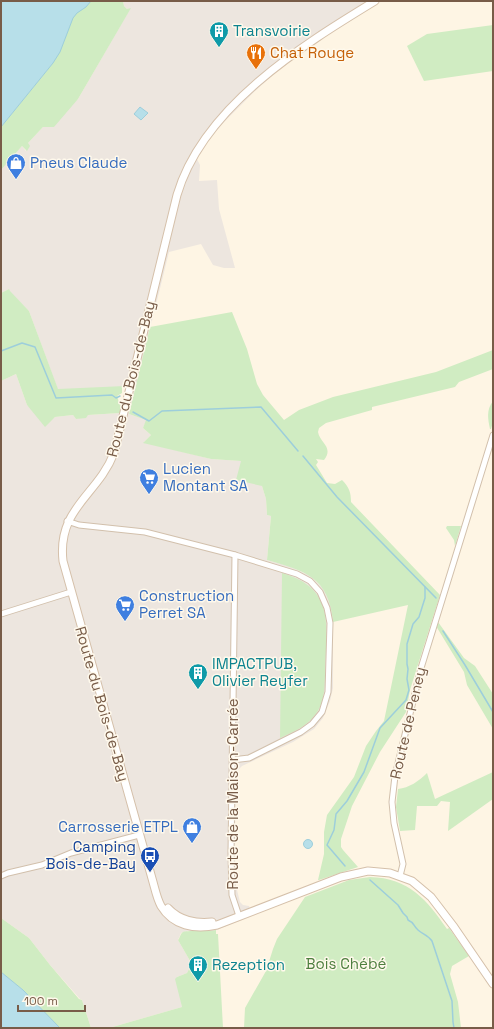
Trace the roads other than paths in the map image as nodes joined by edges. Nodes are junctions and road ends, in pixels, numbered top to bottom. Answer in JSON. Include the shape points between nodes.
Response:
{"nodes":[{"id":1,"x":375,"y":1,"type":"edge"},
{"id":2,"x":493,"y":435,"type":"edge"},
{"id":3,"x":67,"y":522,"type":"junction"},
{"id":4,"x":234,"y":555,"type":"junction"},
{"id":5,"x":71,"y":592,"type":"junction"},
{"id":6,"x":1,"y":614,"type":"edge"},
{"id":7,"x":232,"y":760,"type":"junction"},
{"id":8,"x":139,"y":835,"type":"junction"},
{"id":9,"x":1,"y":876,"type":"edge"},
{"id":10,"x":400,"y":876,"type":"junction"},
{"id":11,"x":239,"y":916,"type":"junction"},
{"id":12,"x":493,"y":984,"type":"edge"}],
"edges":[{"from":1,"to":3,"type":"main road","name":"Route du Bois-de-Bay","via":[[309,43],[248,92],[214,127],[196,153],[183,177],[178,195],[111,461]]},
{"from":2,"to":10,"type":"street","name":"Route de Peney","via":[[425,653],[395,776],[392,802],[403,864]]},
{"from":3,"to":4,"type":"street","via":[[81,526],[145,532]]},
{"from":3,"to":5,"type":"main road","name":"Route du Bois-de-Bay","via":[[62,553]]},
{"from":4,"to":7,"type":"street","name":"Route de la Maison-Carrée"},
{"from":4,"to":7,"type":"street","via":[[292,572],[310,581],[326,604],[330,630],[328,692],[324,708],[316,720],[301,732],[248,758]]},
{"from":5,"to":6,"type":"street"},
{"from":5,"to":8,"type":"main road","name":"Route du Bois-de-Bay"},
{"from":7,"to":11,"type":"street","name":"Route de la Maison-Carrée","via":[[231,882]]},
{"from":8,"to":9,"type":"street","via":[[71,853],[42,865]]},
{"from":8,"to":11,"type":"main road","name":"Route du Bois-de-Bay","via":[[159,900],[169,916],[191,927],[200,928],[217,925]]},
{"from":10,"to":11,"type":"main road","name":"Route du Bois-de-Bay","via":[[373,871],[352,874]]},
{"from":10,"to":12,"type":"main road","via":[[417,885],[435,902]]}]}
